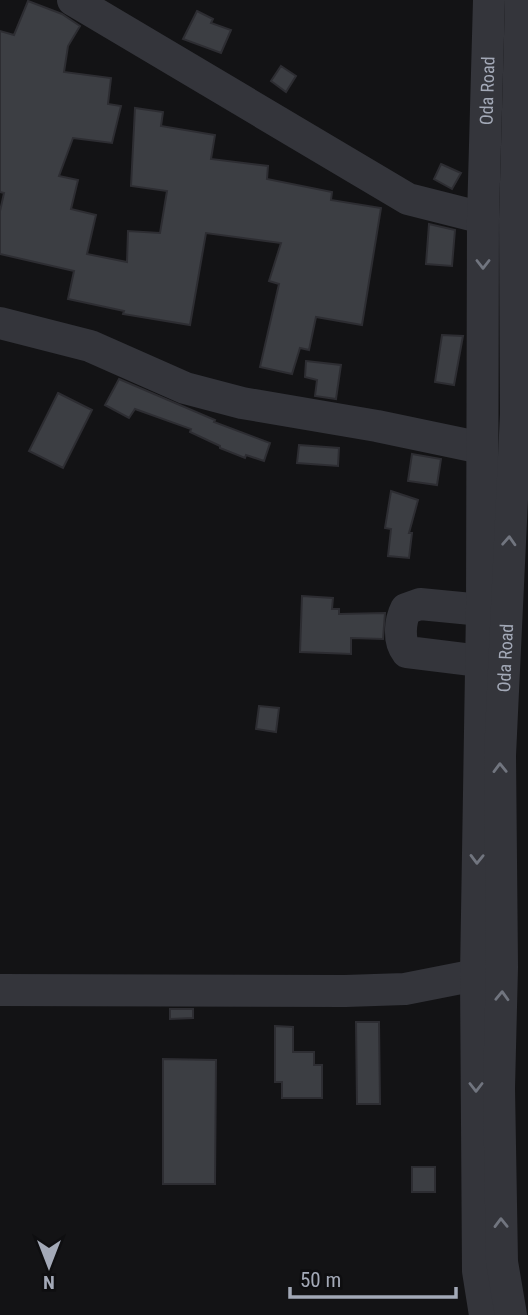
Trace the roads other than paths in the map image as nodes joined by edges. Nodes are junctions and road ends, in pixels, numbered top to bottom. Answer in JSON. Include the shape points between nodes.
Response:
{"nodes":[{"id":1,"x":73,"y":0,"type":"edge"},
{"id":2,"x":489,"y":0,"type":"edge"},
{"id":3,"x":523,"y":15,"type":"edge"},
{"id":4,"x":486,"y":148,"type":"junction"},
{"id":5,"x":522,"y":149,"type":"edge"},
{"id":6,"x":483,"y":218,"type":"junction"},
{"id":7,"x":522,"y":218,"type":"edge"},
{"id":8,"x":0,"y":323,"type":"edge"},
{"id":9,"x":482,"y":448,"type":"junction"},
{"id":10,"x":481,"y":610,"type":"junction"},
{"id":11,"x":480,"y":661,"type":"junction"},
{"id":12,"x":476,"y":975,"type":"junction"},
{"id":13,"x":0,"y":990,"type":"edge"},
{"id":14,"x":485,"y":1315,"type":"edge"},
{"id":15,"x":511,"y":1315,"type":"edge"}],
"edges":[{"from":1,"to":6,"type":"street","via":[[408,199]]},
{"from":2,"to":4,"type":"street","name":"Oda Road"},
{"from":3,"to":5,"type":"street","name":"Oda Road"},
{"from":4,"to":5,"type":"street"},
{"from":4,"to":6,"type":"street","name":"Oda Road"},
{"from":5,"to":7,"type":"street","name":"Oda Road"},
{"from":6,"to":9,"type":"street","name":"Oda Road","one_way":true},
{"from":15,"to":7,"type":"street","name":"Oda Road","one_way":true,"via":[[502,1262],[500,755]]},
{"from":8,"to":9,"type":"street","via":[[90,345],[185,388],[242,403]]},
{"from":9,"to":10,"type":"street","name":"Oda Road"},
{"from":10,"to":11,"type":"street","name":"Oda Road"},
{"from":10,"to":11,"type":"street","via":[[420,604],[406,609],[401,627],[407,652]]},
{"from":11,"to":12,"type":"street","name":"Oda Road","one_way":true},
{"from":12,"to":13,"type":"street","via":[[405,989],[345,991]]},
{"from":12,"to":14,"type":"street","name":"Oda Road","one_way":true,"via":[[478,1271]]}]}
